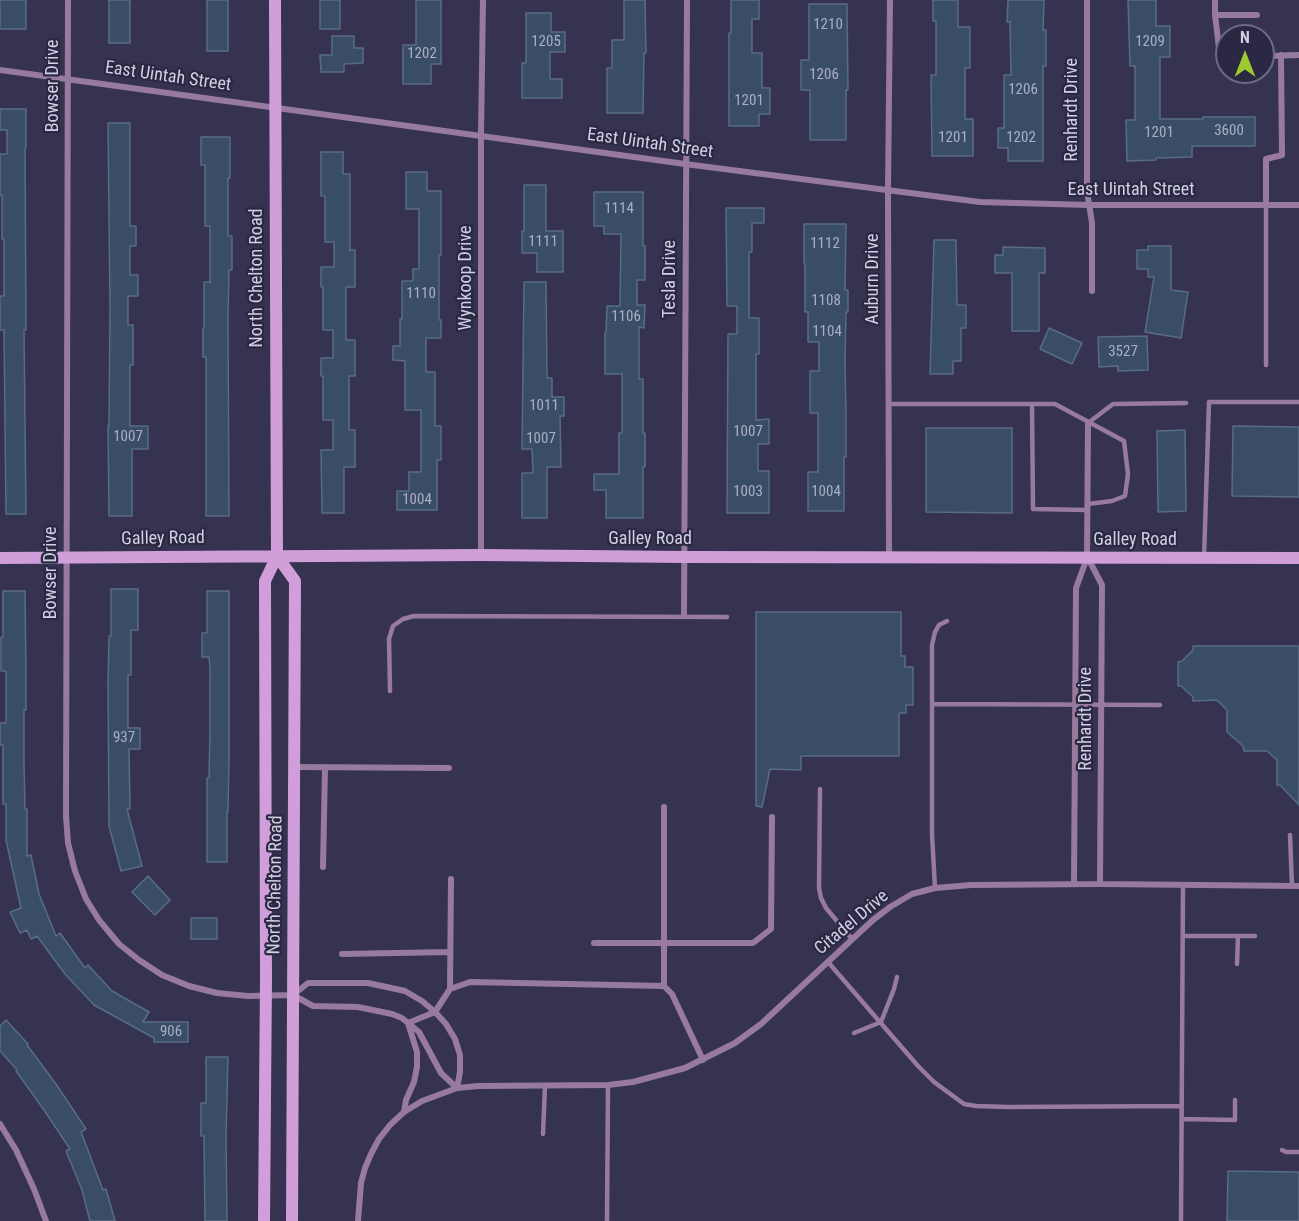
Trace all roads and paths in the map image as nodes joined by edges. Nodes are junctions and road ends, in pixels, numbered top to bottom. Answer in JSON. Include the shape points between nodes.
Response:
{"nodes":[{"id":1,"x":68,"y":0,"type":"edge"},
{"id":2,"x":275,"y":0,"type":"edge"},
{"id":3,"x":483,"y":0,"type":"edge"},
{"id":4,"x":687,"y":0,"type":"edge"},
{"id":5,"x":890,"y":0,"type":"edge"},
{"id":6,"x":1087,"y":0,"type":"edge"},
{"id":7,"x":1215,"y":0,"type":"edge"},
{"id":8,"x":1215,"y":15,"type":"junction"},
{"id":9,"x":1257,"y":15,"type":"dead end"},
{"id":10,"x":1216,"y":24,"type":"edge"},
{"id":11,"x":1275,"y":55,"type":"edge"},
{"id":12,"x":1281,"y":55,"type":"junction"},
{"id":13,"x":1299,"y":55,"type":"edge"},
{"id":14,"x":0,"y":70,"type":"edge"},
{"id":15,"x":68,"y":79,"type":"junction"},
{"id":16,"x":274,"y":107,"type":"junction"},
{"id":17,"x":481,"y":135,"type":"junction"},
{"id":18,"x":685,"y":164,"type":"junction"},
{"id":19,"x":888,"y":191,"type":"junction"},
{"id":20,"x":1266,"y":204,"type":"junction"},
{"id":21,"x":1089,"y":205,"type":"junction"},
{"id":22,"x":1299,"y":205,"type":"edge"},
{"id":23,"x":1092,"y":291,"type":"dead end"},
{"id":24,"x":1266,"y":364,"type":"dead end"},
{"id":25,"x":1299,"y":402,"type":"edge"},
{"id":26,"x":1186,"y":403,"type":"dead end"},
{"id":27,"x":889,"y":404,"type":"junction"},
{"id":28,"x":1032,"y":404,"type":"junction"},
{"id":29,"x":1088,"y":423,"type":"junction"},
{"id":30,"x":1088,"y":507,"type":"junction"},
{"id":31,"x":481,"y":555,"type":"junction"},
{"id":32,"x":277,"y":556,"type":"junction"},
{"id":33,"x":685,"y":557,"type":"junction"},
{"id":34,"x":889,"y":557,"type":"junction"},
{"id":35,"x":0,"y":558,"type":"edge"},
{"id":36,"x":66,"y":558,"type":"junction"},
{"id":37,"x":1087,"y":558,"type":"junction"},
{"id":38,"x":1204,"y":558,"type":"junction"},
{"id":39,"x":1299,"y":558,"type":"edge"},
{"id":40,"x":684,"y":616,"type":"junction"},
{"id":41,"x":727,"y":617,"type":"dead end"},
{"id":42,"x":946,"y":621,"type":"dead end"},
{"id":43,"x":390,"y":691,"type":"dead end"},
{"id":44,"x":932,"y":704,"type":"junction"},
{"id":45,"x":1075,"y":705,"type":"junction"},
{"id":46,"x":1101,"y":705,"type":"junction"},
{"id":47,"x":1160,"y":705,"type":"dead end"},
{"id":48,"x":295,"y":767,"type":"junction"},
{"id":49,"x":325,"y":768,"type":"junction"},
{"id":50,"x":449,"y":768,"type":"dead end"},
{"id":51,"x":820,"y":789,"type":"dead end"},
{"id":52,"x":664,"y":807,"type":"dead end"},
{"id":53,"x":771,"y":817,"type":"dead end"},
{"id":54,"x":1290,"y":835,"type":"dead end"},
{"id":55,"x":1291,"y":849,"type":"junction"},
{"id":56,"x":1299,"y":849,"type":"edge"},
{"id":57,"x":323,"y":867,"type":"dead end"},
{"id":58,"x":451,"y":879,"type":"dead end"},
{"id":59,"x":1074,"y":884,"type":"junction"},
{"id":60,"x":1100,"y":884,"type":"junction"},
{"id":61,"x":1183,"y":885,"type":"junction"},
{"id":62,"x":1296,"y":886,"type":"edge"},
{"id":63,"x":935,"y":888,"type":"junction"},
{"id":64,"x":1183,"y":936,"type":"junction"},
{"id":65,"x":1238,"y":936,"type":"junction"},
{"id":66,"x":1255,"y":936,"type":"dead end"},
{"id":67,"x":852,"y":939,"type":"junction"},
{"id":68,"x":664,"y":943,"type":"junction"},
{"id":69,"x":594,"y":944,"type":"dead end"},
{"id":70,"x":450,"y":952,"type":"junction"},
{"id":71,"x":342,"y":954,"type":"dead end"},
{"id":72,"x":828,"y":962,"type":"junction"},
{"id":73,"x":1237,"y":964,"type":"dead end"},
{"id":74,"x":897,"y":977,"type":"dead end"},
{"id":75,"x":664,"y":986,"type":"junction"},
{"id":76,"x":450,"y":989,"type":"junction"},
{"id":77,"x":293,"y":995,"type":"junction"},
{"id":78,"x":265,"y":996,"type":"junction"},
{"id":79,"x":435,"y":1012,"type":"junction"},
{"id":80,"x":882,"y":1022,"type":"junction"},
{"id":81,"x":408,"y":1023,"type":"junction"},
{"id":82,"x":854,"y":1033,"type":"dead end"},
{"id":83,"x":704,"y":1060,"type":"junction"},
{"id":84,"x":608,"y":1085,"type":"junction"},
{"id":85,"x":544,"y":1086,"type":"junction"},
{"id":86,"x":457,"y":1088,"type":"junction"},
{"id":87,"x":1235,"y":1100,"type":"dead end"},
{"id":88,"x":1182,"y":1106,"type":"junction"},
{"id":89,"x":404,"y":1112,"type":"junction"},
{"id":90,"x":1182,"y":1119,"type":"junction"},
{"id":91,"x":0,"y":1124,"type":"edge"},
{"id":92,"x":543,"y":1134,"type":"dead end"},
{"id":93,"x":1282,"y":1150,"type":"dead end"},
{"id":94,"x":1299,"y":1152,"type":"edge"},
{"id":95,"x":46,"y":1221,"type":"edge"},
{"id":96,"x":264,"y":1221,"type":"edge"},
{"id":97,"x":292,"y":1221,"type":"edge"},
{"id":98,"x":357,"y":1221,"type":"edge"},
{"id":99,"x":607,"y":1221,"type":"edge"},
{"id":100,"x":1181,"y":1221,"type":"edge"}],
"edges":[{"from":1,"to":15,"type":"street","name":"Bowser Drive"},
{"from":2,"to":16,"type":"main road","name":"North Chelton Road"},
{"from":3,"to":17,"type":"street","name":"Wynkoop Drive"},
{"from":4,"to":18,"type":"street","name":"Tesla Drive"},
{"from":5,"to":19,"type":"street","name":"Auburn Drive"},
{"from":6,"to":21,"type":"street","name":"Renhardt Drive"},
{"from":7,"to":8,"type":"street"},
{"from":8,"to":9,"type":"street"},
{"from":8,"to":10,"type":"street"},
{"from":11,"to":12,"type":"street"},
{"from":12,"to":13,"type":"street"},
{"from":12,"to":20,"type":"street","via":[[1282,155],[1266,159]]},
{"from":14,"to":15,"type":"street","name":"East Uintah Street"},
{"from":15,"to":16,"type":"street","name":"East Uintah Street"},
{"from":15,"to":36,"type":"street","name":"Bowser Drive"},
{"from":16,"to":17,"type":"street","name":"East Uintah Street"},
{"from":16,"to":32,"type":"main road","name":"North Chelton Road"},
{"from":17,"to":18,"type":"street","name":"East Uintah Street"},
{"from":17,"to":31,"type":"street","name":"Wynkoop Drive"},
{"from":18,"to":19,"type":"street","name":"East Uintah Street"},
{"from":18,"to":33,"type":"street","name":"Tesla Drive"},
{"from":19,"to":21,"type":"street","name":"East Uintah Street","via":[[989,203]]},
{"from":19,"to":27,"type":"street","name":"Auburn Drive"},
{"from":20,"to":21,"type":"street","name":"East Uintah Street"},
{"from":20,"to":22,"type":"street","name":"East Uintah Street"},
{"from":20,"to":24,"type":"lane"},
{"from":21,"to":23,"type":"street","name":"Renhardt Drive"},
{"from":25,"to":38,"type":"lane","via":[[1209,402]]},
{"from":26,"to":29,"type":"lane","via":[[1113,404]]},
{"from":27,"to":28,"type":"lane"},
{"from":27,"to":34,"type":"street","name":"Auburn Drive"},
{"from":28,"to":29,"type":"lane","via":[[1055,404]]},
{"from":28,"to":30,"type":"lane","via":[[1033,509]]},
{"from":29,"to":30,"type":"street","name":"Renhardt Drive"},
{"from":29,"to":30,"type":"lane","via":[[1124,441],[1128,474],[1125,496]]},
{"from":30,"to":37,"type":"street","name":"Renhardt Drive"},
{"from":31,"to":32,"type":"main road","name":"Galley Road"},
{"from":31,"to":33,"type":"main road","name":"Galley Road"},
{"from":32,"to":36,"type":"main road","name":"Galley Road"},
{"from":32,"to":48,"type":"main road","name":"North Chelton Road","via":[[295,581]]},
{"from":32,"to":78,"type":"main road","name":"North Chelton Road","via":[[265,581]]},
{"from":33,"to":34,"type":"main road","name":"Galley Road"},
{"from":33,"to":40,"type":"street","name":"Tesla Drive"},
{"from":34,"to":37,"type":"main road","name":"Galley Road"},
{"from":35,"to":36,"type":"main road","name":"Galley Road"},
{"from":36,"to":78,"type":"street","name":"Bowser Drive","via":[[66,816],[75,871],[86,899],[119,944],[162,975],[217,993]]},
{"from":37,"to":38,"type":"main road","name":"Galley Road"},
{"from":37,"to":45,"type":"street","name":"Renhardt Drive","via":[[1076,588]]},
{"from":37,"to":46,"type":"street","name":"Renhardt Drive","via":[[1102,585]]},
{"from":38,"to":39,"type":"main road","name":"Galley Road"},
{"from":40,"to":41,"type":"lane"},
{"from":40,"to":43,"type":"lane","via":[[414,616],[393,626],[389,639]]},
{"from":42,"to":44,"type":"lane","via":[[939,625],[932,645]]},
{"from":44,"to":45,"type":"lane"},
{"from":44,"to":63,"type":"lane"},
{"from":45,"to":46,"type":"lane"},
{"from":45,"to":59,"type":"street","name":"Renhardt Drive"},
{"from":46,"to":47,"type":"lane"},
{"from":46,"to":60,"type":"street","name":"Renhardt Drive"},
{"from":48,"to":49,"type":"street"},
{"from":48,"to":77,"type":"main road","name":"North Chelton Road"},
{"from":49,"to":50,"type":"street"},
{"from":49,"to":57,"type":"street"},
{"from":51,"to":67,"type":"lane","via":[[821,898]]},
{"from":52,"to":68,"type":"street"},
{"from":53,"to":68,"type":"street","via":[[771,929],[753,943]]},
{"from":54,"to":55,"type":"lane"},
{"from":55,"to":56,"type":"lane"},
{"from":55,"to":62,"type":"lane"},
{"from":58,"to":70,"type":"street"},
{"from":59,"to":60,"type":"street","name":"Citadel Drive"},
{"from":59,"to":63,"type":"street","name":"Citadel Drive"},
{"from":60,"to":61,"type":"street","name":"Citadel Drive"},
{"from":61,"to":62,"type":"street","name":"Citadel Drive"},
{"from":61,"to":64,"type":"lane"},
{"from":63,"to":67,"type":"street","name":"Citadel Drive","via":[[912,894],[890,907]]},
{"from":64,"to":65,"type":"lane"},
{"from":64,"to":88,"type":"lane"},
{"from":65,"to":66,"type":"lane"},
{"from":65,"to":73,"type":"lane"},
{"from":67,"to":72,"type":"street","name":"Citadel Drive"},
{"from":68,"to":69,"type":"street"},
{"from":68,"to":75,"type":"street"},
{"from":70,"to":71,"type":"street"},
{"from":70,"to":76,"type":"street"},
{"from":72,"to":80,"type":"lane"},
{"from":72,"to":83,"type":"street","name":"Citadel Drive","via":[[761,1024]]},
{"from":74,"to":80,"type":"lane"},
{"from":75,"to":76,"type":"street","via":[[470,982]]},
{"from":75,"to":83,"type":"street","via":[[672,994]]},
{"from":76,"to":79,"type":"street"},
{"from":77,"to":78,"type":"street","name":"Bowser Drive"},
{"from":77,"to":79,"type":"street","via":[[308,983],[368,983],[405,991]]},
{"from":77,"to":81,"type":"street","via":[[313,1006],[366,1008],[392,1014]]},
{"from":77,"to":97,"type":"main road","name":"North Chelton Road"},
{"from":78,"to":96,"type":"main road","name":"North Chelton Road"},
{"from":79,"to":81,"type":"street"},
{"from":79,"to":86,"type":"street","via":[[455,1039],[460,1055]]},
{"from":80,"to":82,"type":"lane"},
{"from":80,"to":88,"type":"lane","via":[[918,1066],[964,1104]]},
{"from":81,"to":86,"type":"street","via":[[420,1032],[441,1073]]},
{"from":81,"to":89,"type":"street","via":[[417,1052],[417,1067]]},
{"from":83,"to":84,"type":"street","name":"Citadel Drive","via":[[662,1075]]},
{"from":84,"to":85,"type":"street","name":"Citadel Drive"},
{"from":84,"to":99,"type":"lane"},
{"from":85,"to":86,"type":"street","name":"Citadel Drive"},
{"from":85,"to":92,"type":"lane"},
{"from":86,"to":89,"type":"street","name":"Citadel Drive"},
{"from":87,"to":90,"type":"lane","via":[[1235,1120]]},
{"from":88,"to":90,"type":"lane"},
{"from":89,"to":98,"type":"street","via":[[379,1138],[365,1168]]},
{"from":90,"to":100,"type":"lane"},
{"from":91,"to":95,"type":"street","via":[[25,1169]]},
{"from":93,"to":94,"type":"lane"}]}
